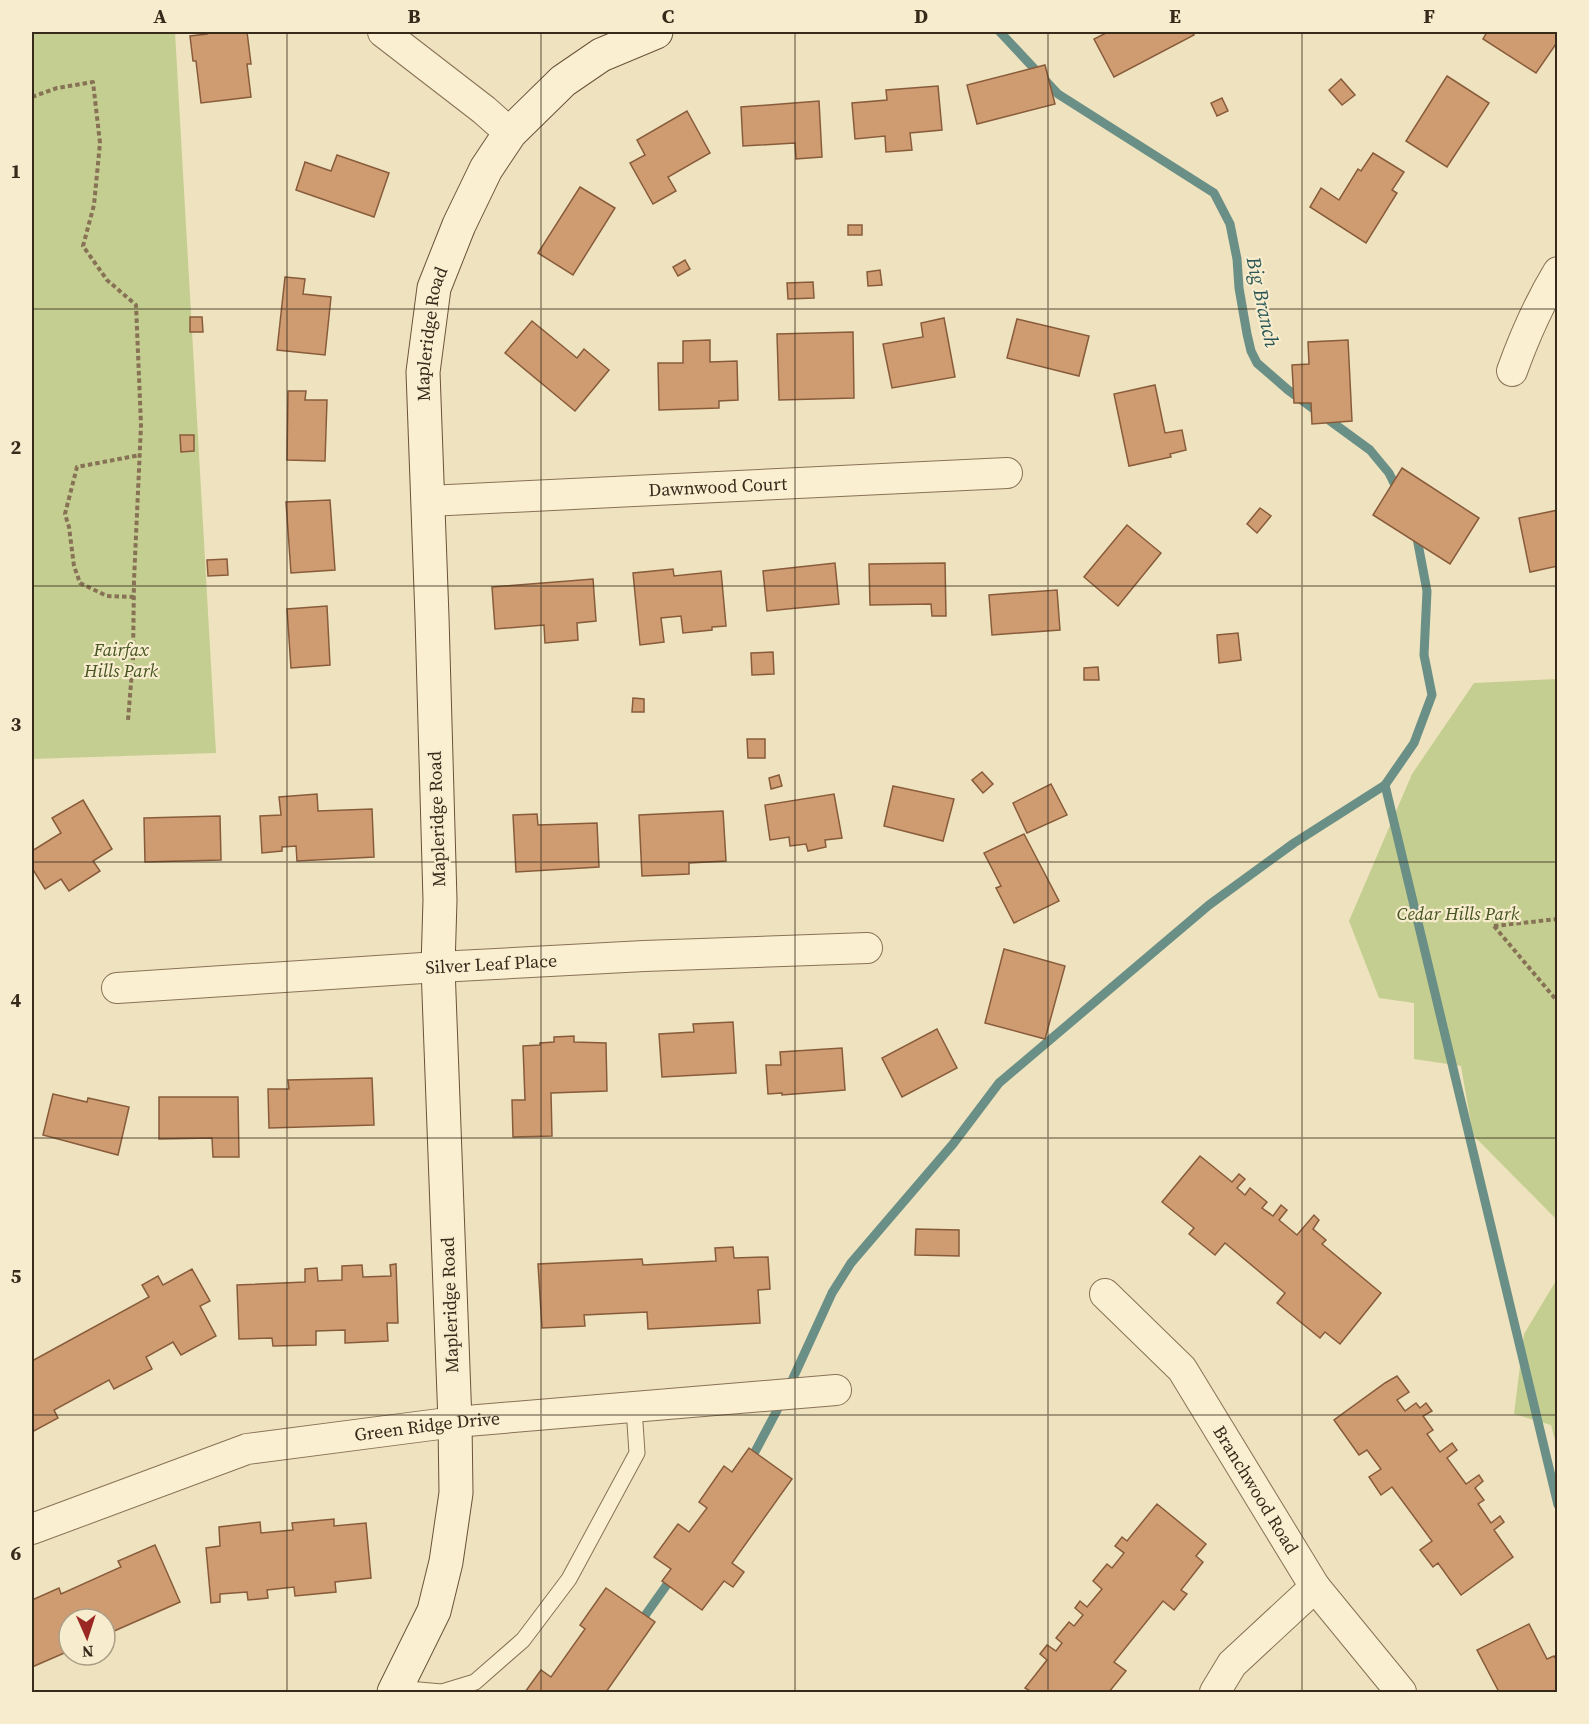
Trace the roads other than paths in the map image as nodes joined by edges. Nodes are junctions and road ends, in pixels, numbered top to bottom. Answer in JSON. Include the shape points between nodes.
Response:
{"nodes":[{"id":1,"x":383,"y":32,"type":"edge"},
{"id":2,"x":656,"y":32,"type":"edge"},
{"id":3,"x":510,"y":133,"type":"junction"},
{"id":4,"x":1557,"y":272,"type":"edge"},
{"id":5,"x":1512,"y":371,"type":"dead end"},
{"id":6,"x":1007,"y":473,"type":"dead end"},
{"id":7,"x":428,"y":501,"type":"junction"},
{"id":8,"x":867,"y":948,"type":"dead end"},
{"id":9,"x":438,"y":967,"type":"junction"},
{"id":10,"x":117,"y":988,"type":"dead end"},
{"id":11,"x":1105,"y":1294,"type":"dead end"},
{"id":12,"x":836,"y":1390,"type":"dead end"},
{"id":13,"x":634,"y":1408,"type":"junction"},
{"id":14,"x":455,"y":1422,"type":"junction"},
{"id":15,"x":32,"y":1529,"type":"edge"},
{"id":16,"x":1315,"y":1587,"type":"junction"},
{"id":17,"x":395,"y":1690,"type":"edge"},
{"id":18,"x":1215,"y":1692,"type":"edge"},
{"id":19,"x":1401,"y":1692,"type":"edge"}],
"edges":[{"from":1,"to":3,"type":"street"},
{"from":2,"to":3,"type":"street","name":"Mapleridge Road","via":[[601,55],[562,81]]},
{"from":3,"to":7,"type":"street","name":"Mapleridge Road","via":[[486,169],[434,288],[423,372]]},
{"from":4,"to":5,"type":"street","via":[[1539,302]]},
{"from":6,"to":7,"type":"street","name":"Dawnwood Court"},
{"from":7,"to":9,"type":"street","name":"Mapleridge Road","via":[[440,900]]},
{"from":8,"to":9,"type":"street","name":"Silver Leaf Place"},
{"from":9,"to":10,"type":"street","name":"Silver Leaf Place"},
{"from":9,"to":14,"type":"street","name":"Mapleridge Road"},
{"from":11,"to":16,"type":"street","name":"Branchwood Road","via":[[1182,1370]]},
{"from":12,"to":13,"type":"street","name":"Green Ridge Drive"},
{"from":13,"to":14,"type":"street","name":"Green Ridge Drive"},
{"from":13,"to":17,"type":"lane","via":[[637,1453],[569,1579],[523,1640],[475,1682],[442,1692]]},
{"from":14,"to":15,"type":"street","name":"Green Ridge Drive","via":[[247,1449]]},
{"from":14,"to":17,"type":"street","name":"Mapleridge Road","via":[[456,1493],[446,1562],[434,1611]]},
{"from":16,"to":18,"type":"street","via":[[1232,1664]]},
{"from":16,"to":19,"type":"street","name":"Branchwood Road"}]}
